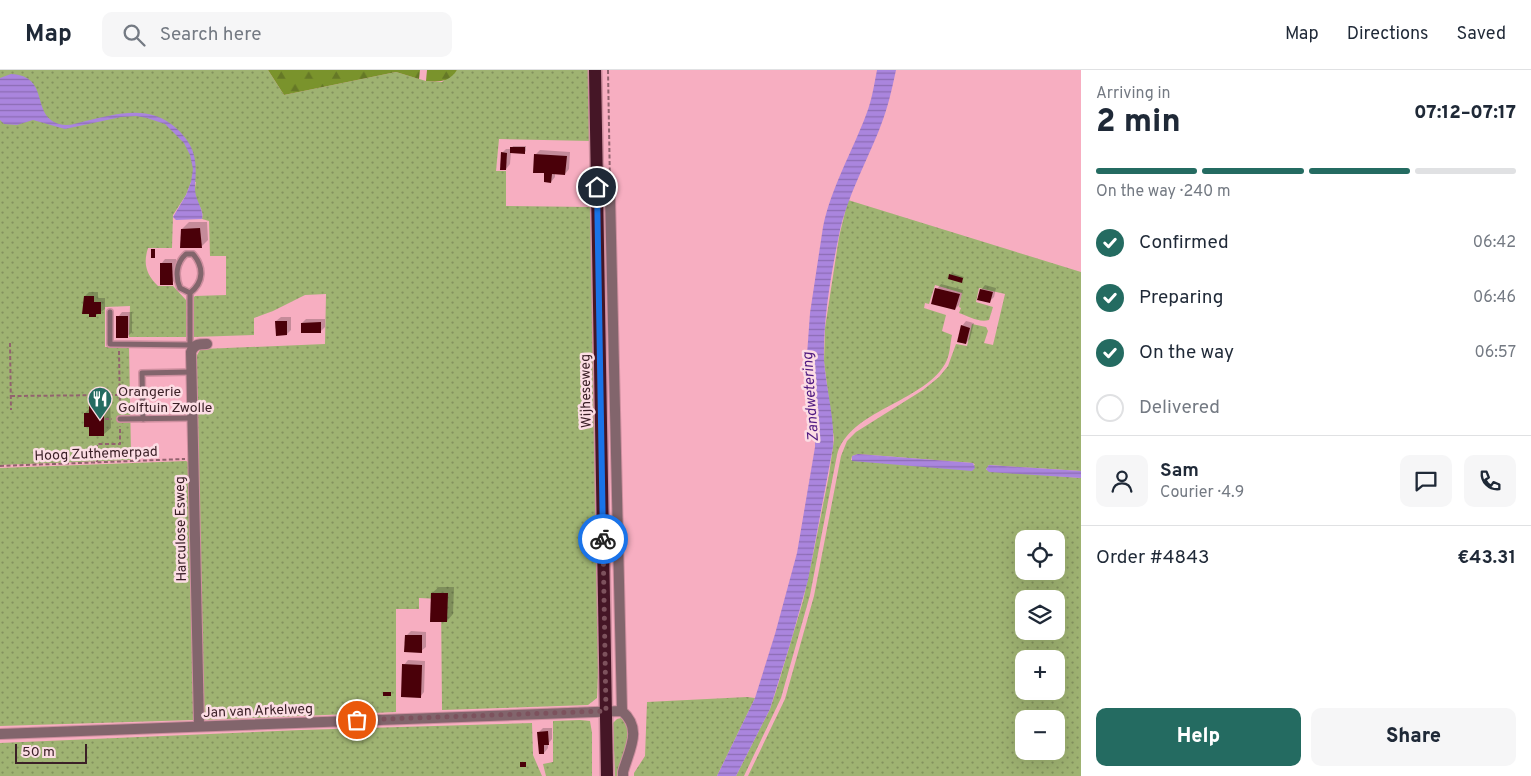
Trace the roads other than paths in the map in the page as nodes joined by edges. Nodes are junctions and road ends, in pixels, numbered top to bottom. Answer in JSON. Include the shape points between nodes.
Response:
{"nodes":[{"id":1,"x":595,"y":70,"type":"edge"},
{"id":2,"x":610,"y":195,"type":"road end"},
{"id":3,"x":190,"y":293,"type":"junction"},
{"id":4,"x":110,"y":312,"type":"dead end"},
{"id":5,"x":207,"y":344,"type":"dead end"},
{"id":6,"x":191,"y":346,"type":"junction"},
{"id":7,"x":191,"y":372,"type":"junction"},
{"id":8,"x":192,"y":418,"type":"junction"},
{"id":9,"x":120,"y":419,"type":"road end"},
{"id":10,"x":143,"y":419,"type":"junction"},
{"id":11,"x":606,"y":711,"type":"junction"},
{"id":12,"x":622,"y":711,"type":"junction"},
{"id":13,"x":199,"y":725,"type":"junction"},
{"id":14,"x":0,"y":734,"type":"edge"},
{"id":15,"x":607,"y":776,"type":"edge"},
{"id":16,"x":623,"y":776,"type":"edge"}],
"edges":[{"from":1,"to":11,"type":"main road","name":"Wijheseweg"},
{"from":2,"to":12,"type":"street"},
{"from":3,"to":3,"type":"lane","via":[[198,287],[200,267],[193,254],[186,254],[181,258],[176,279],[180,288]]},
{"from":3,"to":6,"type":"lane"},
{"from":4,"to":6,"type":"lane","via":[[110,344]]},
{"from":5,"to":6,"type":"street"},
{"from":6,"to":7,"type":"street","name":"Harculose Esweg"},
{"from":7,"to":8,"type":"street","name":"Harculose Esweg"},
{"from":7,"to":10,"type":"lane","via":[[142,373]]},
{"from":8,"to":10,"type":"lane"},
{"from":8,"to":13,"type":"street","name":"Harculose Esweg"},
{"from":9,"to":10,"type":"lane"},
{"from":11,"to":12,"type":"street"},
{"from":11,"to":13,"type":"street","name":"Jan van Arkelweg"},
{"from":11,"to":15,"type":"main road","name":"Wijheseweg"},
{"from":12,"to":16,"type":"street","via":[[632,723],[634,732]]},
{"from":13,"to":14,"type":"street","name":"Jan van Arkelweg"}]}
